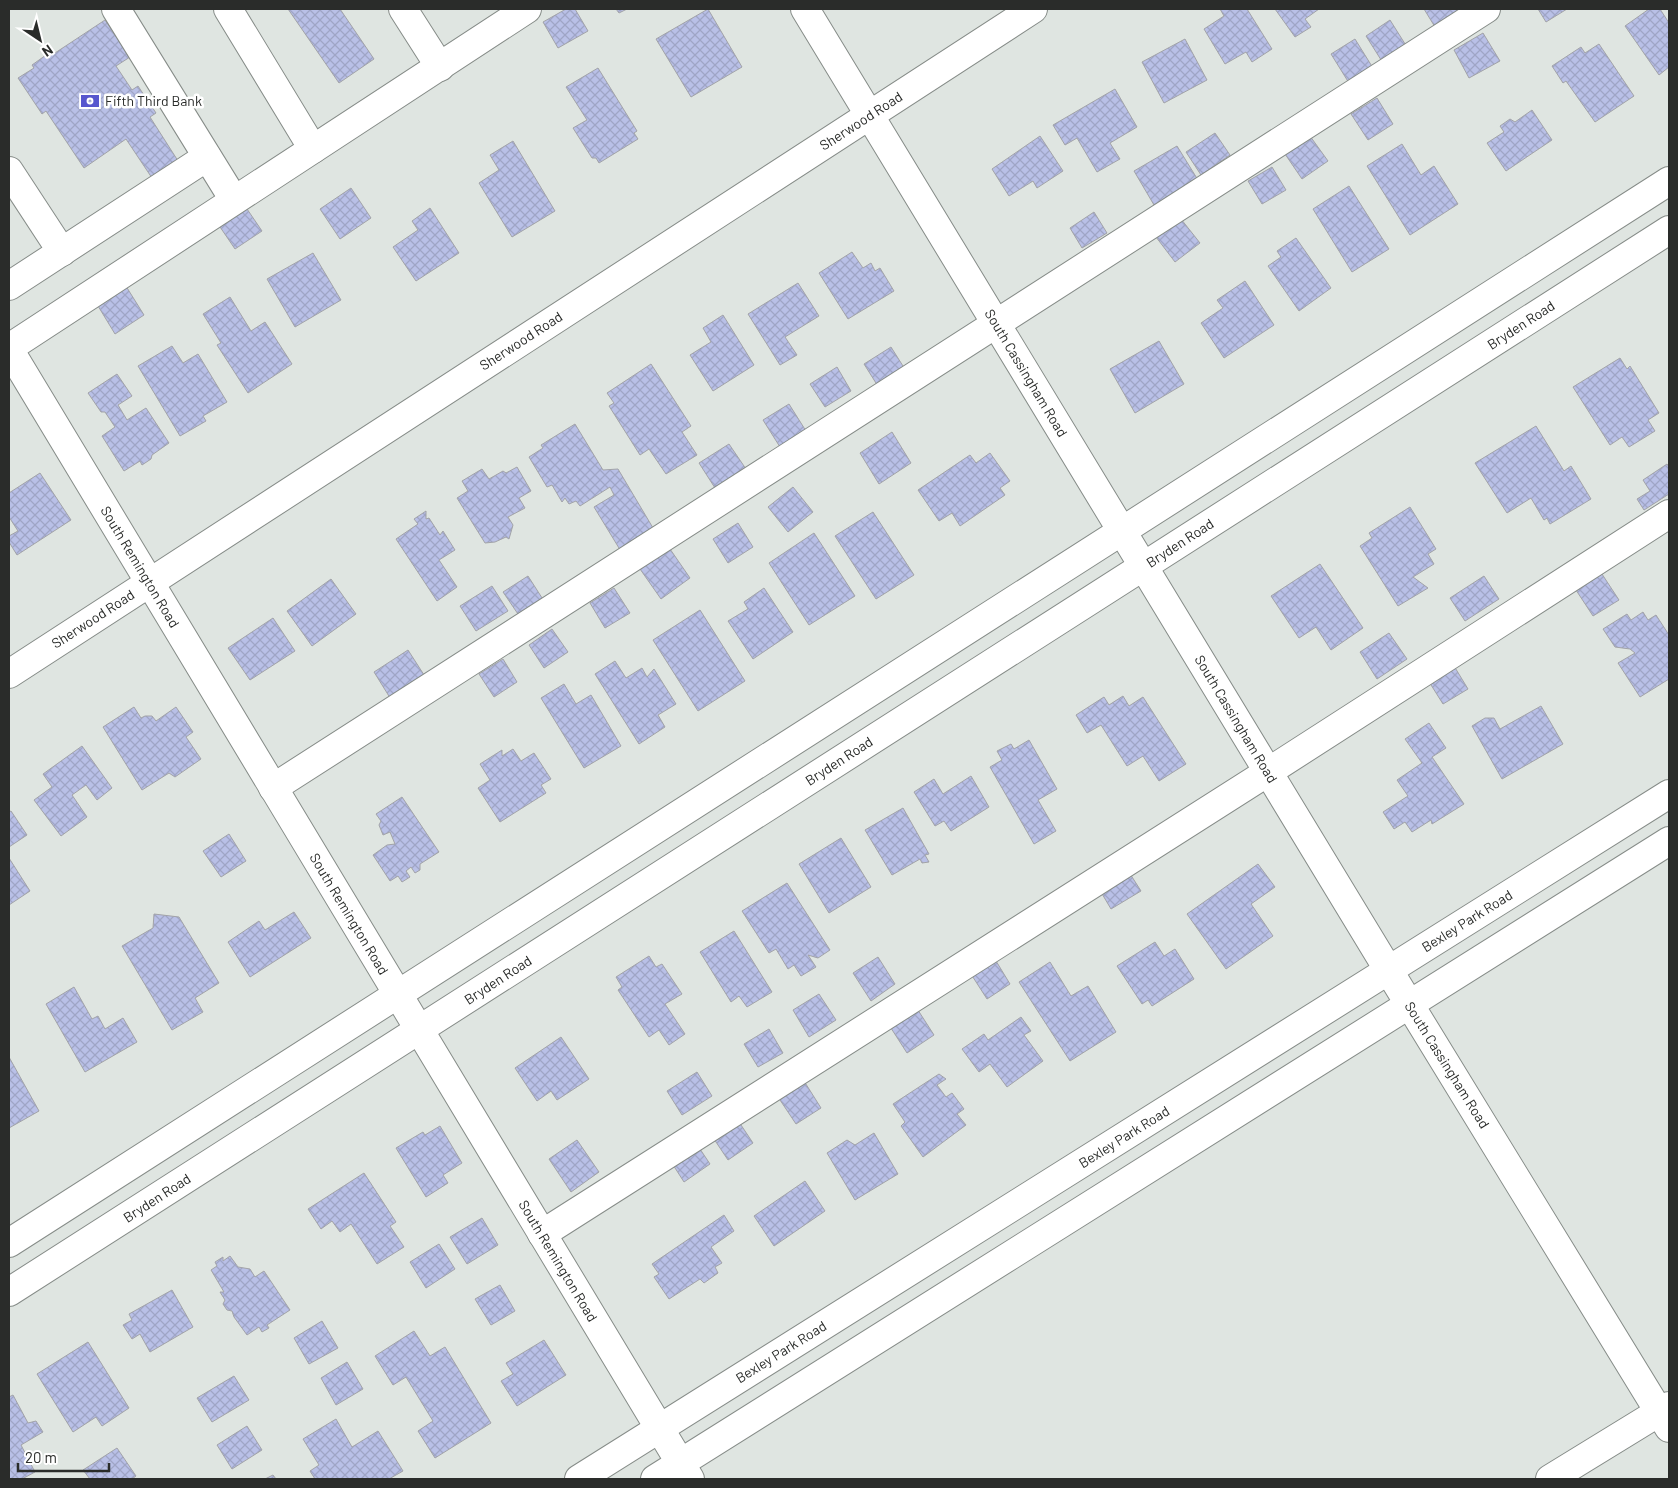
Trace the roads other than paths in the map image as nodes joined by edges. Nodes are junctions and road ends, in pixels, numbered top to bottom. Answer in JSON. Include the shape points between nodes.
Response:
{"nodes":[{"id":1,"x":116,"y":9,"type":"edge"},
{"id":2,"x":228,"y":9,"type":"edge"},
{"id":3,"x":403,"y":9,"type":"edge"},
{"id":4,"x":527,"y":9,"type":"edge"},
{"id":5,"x":805,"y":9,"type":"edge"},
{"id":6,"x":1033,"y":9,"type":"edge"},
{"id":7,"x":1486,"y":9,"type":"edge"},
{"id":8,"x":440,"y":66,"type":"junction"},
{"id":9,"x":870,"y":115,"type":"junction"},
{"id":10,"x":313,"y":149,"type":"junction"},
{"id":11,"x":208,"y":157,"type":"junction"},
{"id":12,"x":9,"y":171,"type":"edge"},
{"id":13,"x":1669,"y":181,"type":"edge"},
{"id":14,"x":234,"y":200,"type":"junction"},
{"id":15,"x":1669,"y":230,"type":"edge"},
{"id":16,"x":1588,"y":233,"type":"junction"},
{"id":17,"x":62,"y":252,"type":"junction"},
{"id":18,"x":1610,"y":268,"type":"junction"},
{"id":19,"x":9,"y":286,"type":"edge"},
{"id":20,"x":996,"y":324,"type":"junction"},
{"id":21,"x":9,"y":348,"type":"edge"},
{"id":22,"x":1374,"y":370,"type":"junction"},
{"id":23,"x":1396,"y":405,"type":"junction"},
{"id":24,"x":1669,"y":514,"type":"edge"},
{"id":25,"x":1122,"y":531,"type":"junction"},
{"id":26,"x":1143,"y":566,"type":"junction"},
{"id":27,"x":149,"y":582,"type":"junction"},
{"id":28,"x":9,"y":674,"type":"edge"},
{"id":29,"x":863,"y":696,"type":"junction"},
{"id":30,"x":886,"y":731,"type":"junction"},
{"id":31,"x":1268,"y":772,"type":"junction"},
{"id":32,"x":273,"y":788,"type":"junction"},
{"id":33,"x":1669,"y":794,"type":"edge"},
{"id":34,"x":1642,"y":812,"type":"junction"},
{"id":35,"x":639,"y":840,"type":"junction"},
{"id":36,"x":1666,"y":843,"type":"edge"},
{"id":37,"x":661,"y":875,"type":"junction"},
{"id":38,"x":1389,"y":971,"type":"junction"},
{"id":39,"x":398,"y":994,"type":"junction"},
{"id":40,"x":1409,"y":1004,"type":"junction"},
{"id":41,"x":419,"y":1030,"type":"junction"},
{"id":42,"x":1130,"y":1133,"type":"junction"},
{"id":43,"x":162,"y":1145,"type":"junction"},
{"id":44,"x":1152,"y":1167,"type":"junction"},
{"id":45,"x":185,"y":1180,"type":"junction"},
{"id":46,"x":542,"y":1234,"type":"junction"},
{"id":47,"x":9,"y":1243,"type":"edge"},
{"id":48,"x":905,"y":1275,"type":"junction"},
{"id":49,"x":9,"y":1292,"type":"edge"},
{"id":50,"x":926,"y":1309,"type":"junction"},
{"id":51,"x":1666,"y":1415,"type":"edge"},
{"id":52,"x":659,"y":1429,"type":"junction"},
{"id":53,"x":685,"y":1471,"type":"edge"},
{"id":54,"x":579,"y":1479,"type":"edge"},
{"id":55,"x":655,"y":1479,"type":"edge"},
{"id":56,"x":1550,"y":1479,"type":"edge"}],
"edges":[{"from":1,"to":11,"type":"street"},
{"from":2,"to":10,"type":"street"},
{"from":3,"to":8,"type":"street"},
{"from":4,"to":8,"type":"street"},
{"from":5,"to":9,"type":"street","name":"South Cassingham Road"},
{"from":6,"to":9,"type":"street","name":"Sherwood Road"},
{"from":7,"to":20,"type":"street"},
{"from":8,"to":10,"type":"street"},
{"from":9,"to":20,"type":"street","name":"South Cassingham Road"},
{"from":9,"to":27,"type":"street","name":"Sherwood Road"},
{"from":10,"to":14,"type":"street"},
{"from":11,"to":14,"type":"street"},
{"from":11,"to":17,"type":"street"},
{"from":12,"to":17,"type":"street"},
{"from":13,"to":16,"type":"street"},
{"from":14,"to":21,"type":"street"},
{"from":15,"to":18,"type":"street","name":"Bryden Road"},
{"from":16,"to":18,"type":"street"},
{"from":16,"to":22,"type":"street"},
{"from":17,"to":19,"type":"street"},
{"from":18,"to":23,"type":"street","name":"Bryden Road"},
{"from":20,"to":25,"type":"street","name":"South Cassingham Road"},
{"from":20,"to":32,"type":"street"},
{"from":21,"to":27,"type":"street","name":"South Remington Road"},
{"from":22,"to":23,"type":"street"},
{"from":22,"to":25,"type":"street"},
{"from":23,"to":26,"type":"street","name":"Bryden Road"},
{"from":24,"to":31,"type":"street"},
{"from":25,"to":26,"type":"street","name":"South Cassingham Road"},
{"from":25,"to":29,"type":"street"},
{"from":26,"to":30,"type":"street","name":"Bryden Road"},
{"from":26,"to":31,"type":"street","name":"South Cassingham Road"},
{"from":27,"to":28,"type":"street","name":"Sherwood Road"},
{"from":27,"to":32,"type":"street","name":"South Remington Road"},
{"from":29,"to":30,"type":"street"},
{"from":29,"to":35,"type":"street"},
{"from":30,"to":37,"type":"street","name":"Bryden Road"},
{"from":31,"to":38,"type":"street","name":"South Cassingham Road"},
{"from":31,"to":46,"type":"street"},
{"from":32,"to":39,"type":"street","name":"South Remington Road"},
{"from":33,"to":34,"type":"street","name":"Bexley Park Road"},
{"from":34,"to":36,"type":"street"},
{"from":34,"to":38,"type":"street","name":"Bexley Park Road"},
{"from":35,"to":37,"type":"street"},
{"from":35,"to":39,"type":"street"},
{"from":36,"to":40,"type":"street"},
{"from":37,"to":41,"type":"street","name":"Bryden Road"},
{"from":38,"to":40,"type":"street","name":"South Cassingham Road"},
{"from":38,"to":42,"type":"street","name":"Bexley Park Road"},
{"from":39,"to":41,"type":"street","name":"South Remington Road"},
{"from":39,"to":43,"type":"street"},
{"from":40,"to":44,"type":"street"},
{"from":40,"to":51,"type":"street","name":"South Cassingham Road"},
{"from":41,"to":45,"type":"street","name":"Bryden Road"},
{"from":41,"to":46,"type":"street","name":"South Remington Road"},
{"from":42,"to":44,"type":"street"},
{"from":42,"to":48,"type":"street","name":"Bexley Park Road"},
{"from":43,"to":45,"type":"street"},
{"from":43,"to":47,"type":"street"},
{"from":44,"to":50,"type":"street"},
{"from":45,"to":49,"type":"street","name":"Bryden Road"},
{"from":46,"to":52,"type":"street","name":"South Remington Road"},
{"from":48,"to":50,"type":"street"},
{"from":48,"to":52,"type":"street","name":"Bexley Park Road"},
{"from":50,"to":53,"type":"street"},
{"from":51,"to":56,"type":"street"},
{"from":52,"to":53,"type":"street","name":"South Remington Road"},
{"from":52,"to":54,"type":"street","name":"Bexley Park Road"},
{"from":53,"to":55,"type":"street"}]}
